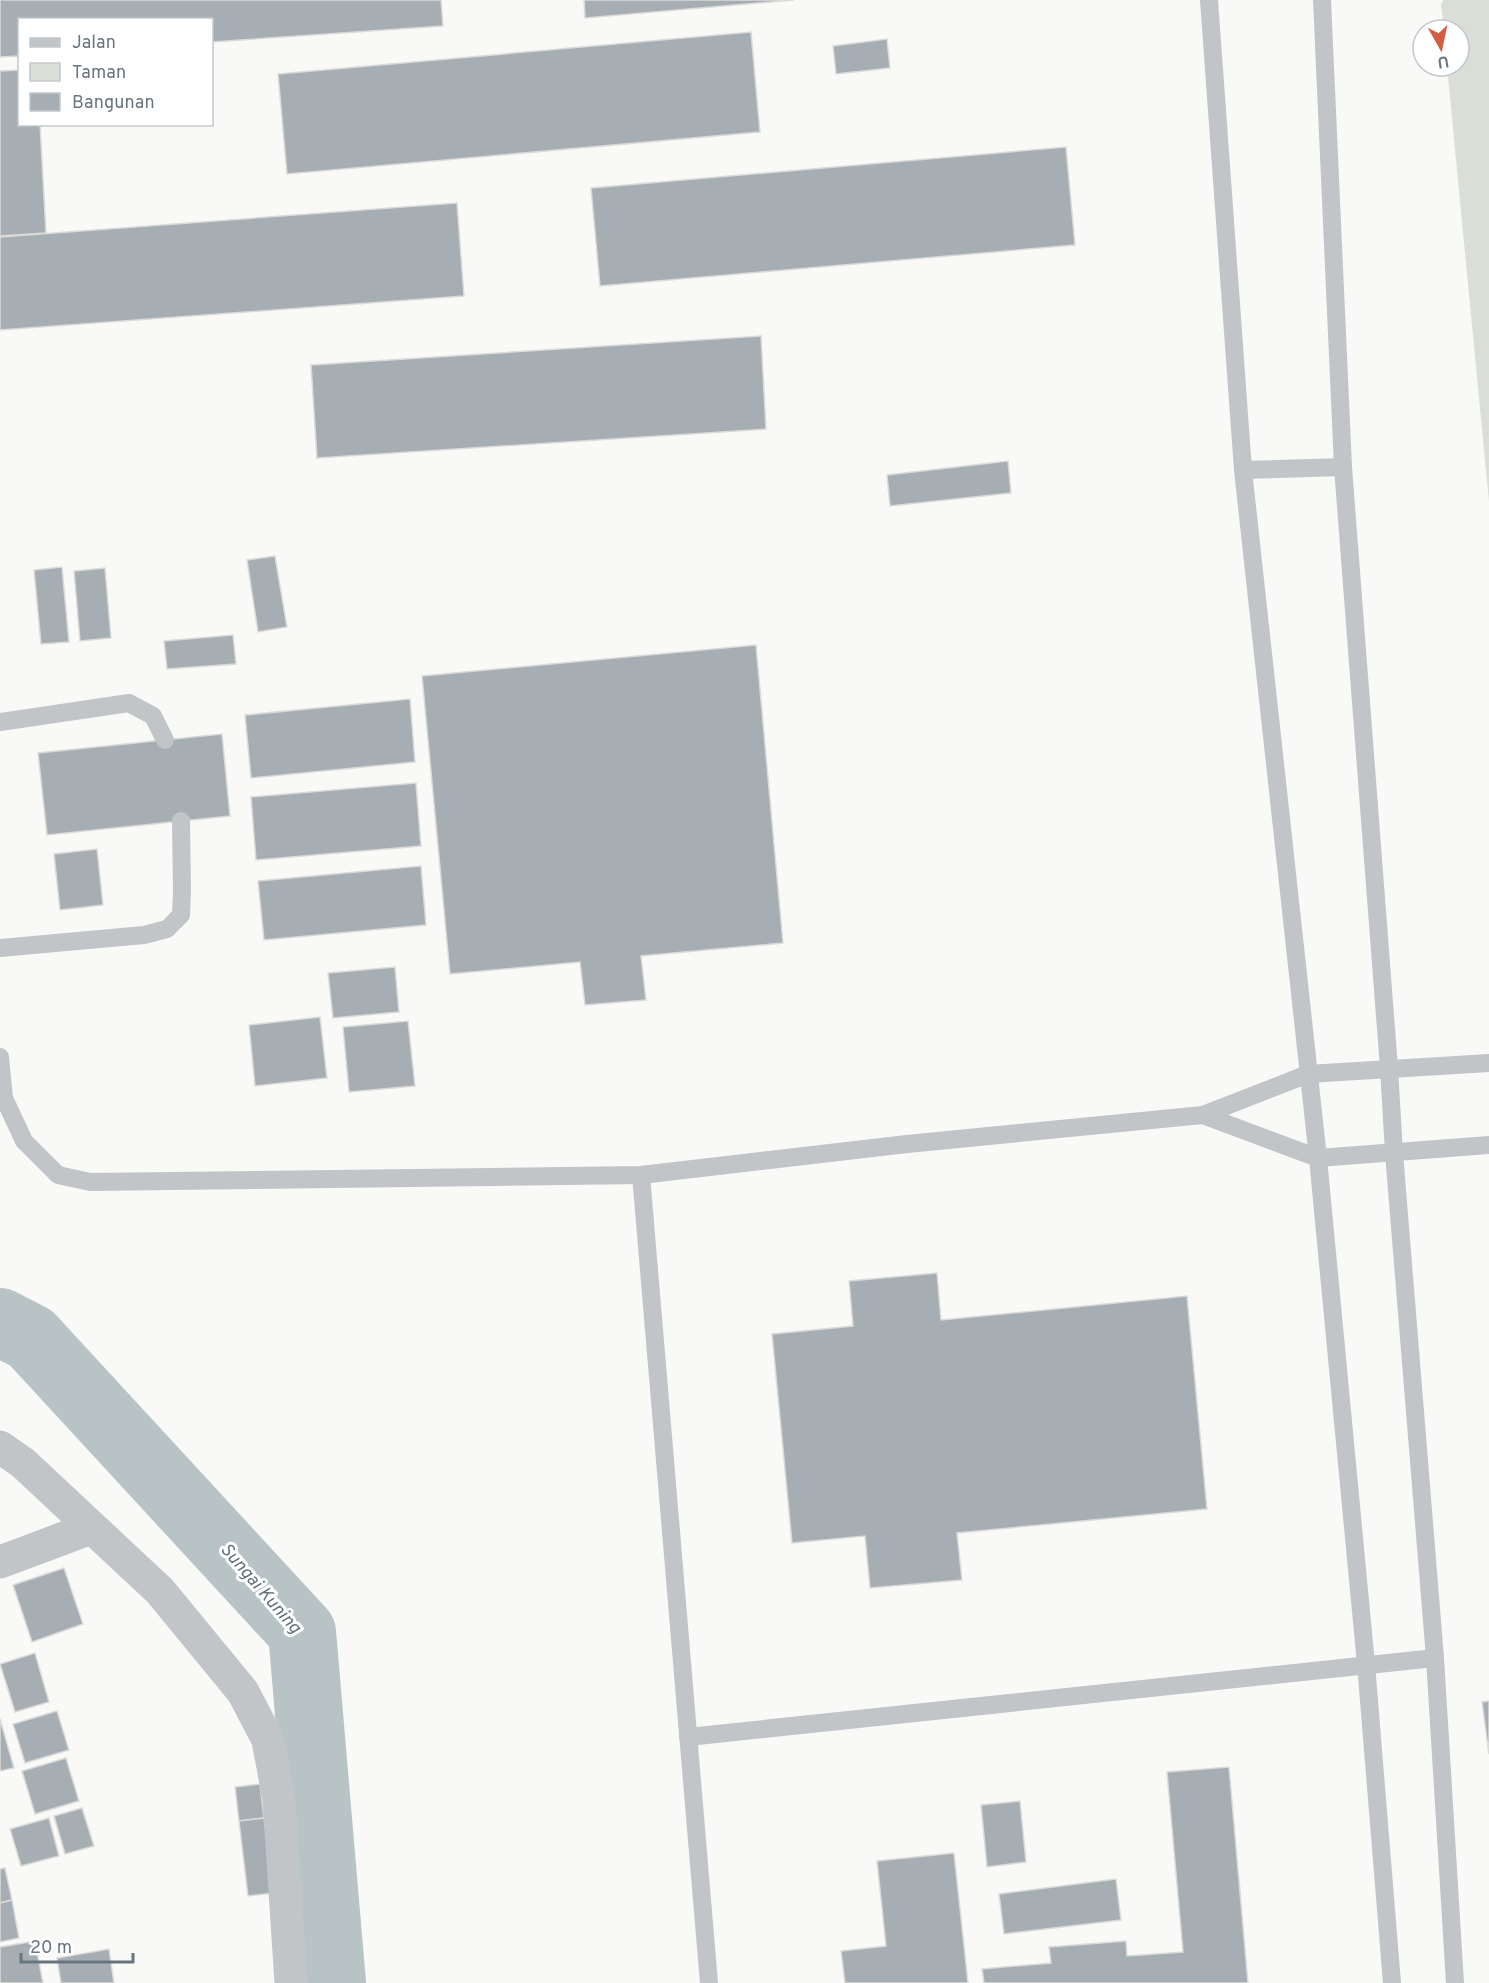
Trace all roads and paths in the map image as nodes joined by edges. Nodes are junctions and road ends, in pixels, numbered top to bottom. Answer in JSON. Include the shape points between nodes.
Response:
{"nodes":[{"id":1,"x":1209,"y":0,"type":"edge"},
{"id":2,"x":1322,"y":0,"type":"edge"},
{"id":3,"x":1343,"y":467,"type":"junction"},
{"id":4,"x":1244,"y":470,"type":"junction"},
{"id":5,"x":0,"y":722,"type":"edge"},
{"id":6,"x":165,"y":740,"type":"dead end"},
{"id":7,"x":181,"y":821,"type":"dead end"},
{"id":8,"x":0,"y":948,"type":"edge"},
{"id":9,"x":0,"y":1057,"type":"edge"},
{"id":10,"x":1489,"y":1063,"type":"edge"},
{"id":11,"x":1389,"y":1068,"type":"junction"},
{"id":12,"x":1308,"y":1074,"type":"junction"},
{"id":13,"x":1203,"y":1115,"type":"junction"},
{"id":14,"x":1489,"y":1145,"type":"edge"},
{"id":15,"x":1394,"y":1153,"type":"junction"},
{"id":16,"x":1318,"y":1158,"type":"junction"},
{"id":17,"x":641,"y":1175,"type":"junction"},
{"id":18,"x":0,"y":1447,"type":"edge"},
{"id":19,"x":91,"y":1528,"type":"junction"},
{"id":20,"x":0,"y":1562,"type":"edge"},
{"id":21,"x":1435,"y":1658,"type":"junction"},
{"id":22,"x":1366,"y":1664,"type":"junction"},
{"id":23,"x":688,"y":1737,"type":"junction"},
{"id":24,"x":291,"y":1983,"type":"edge"},
{"id":25,"x":709,"y":1983,"type":"edge"},
{"id":26,"x":1392,"y":1983,"type":"edge"},
{"id":27,"x":1455,"y":1983,"type":"edge"}],
"edges":[{"from":1,"to":4,"type":"lane"},
{"from":2,"to":3,"type":"lane"},
{"from":3,"to":4,"type":"lane"},
{"from":3,"to":11,"type":"lane"},
{"from":4,"to":12,"type":"lane"},
{"from":5,"to":6,"type":"lane","via":[[129,703],[153,716]]},
{"from":7,"to":8,"type":"lane","via":[[181,915],[167,929],[144,935]]},
{"from":9,"to":17,"type":"lane","via":[[4,1098],[24,1141],[58,1175],[90,1182]]},
{"from":10,"to":11,"type":"lane"},
{"from":11,"to":12,"type":"lane"},
{"from":11,"to":15,"type":"lane"},
{"from":12,"to":13,"type":"lane"},
{"from":12,"to":16,"type":"lane"},
{"from":13,"to":16,"type":"lane"},
{"from":13,"to":17,"type":"lane"},
{"from":14,"to":15,"type":"lane"},
{"from":15,"to":16,"type":"lane"},
{"from":15,"to":21,"type":"lane"},
{"from":16,"to":22,"type":"lane"},
{"from":17,"to":23,"type":"lane"},
{"from":18,"to":19,"type":"street","via":[[23,1463]]},
{"from":19,"to":20,"type":"street"},
{"from":19,"to":24,"type":"street","via":[[160,1591],[243,1692],[268,1740],[279,1799]]},
{"from":21,"to":22,"type":"lane"},
{"from":21,"to":27,"type":"lane"},
{"from":22,"to":23,"type":"lane"},
{"from":22,"to":26,"type":"lane"},
{"from":23,"to":25,"type":"lane"}]}
